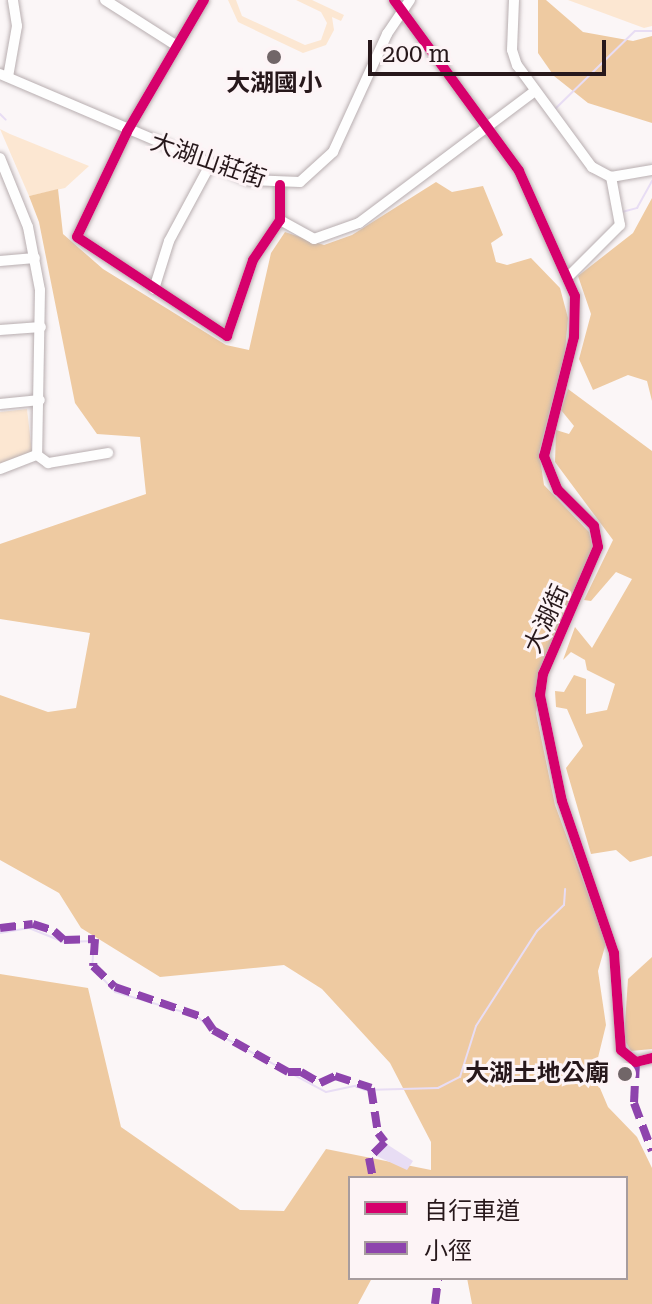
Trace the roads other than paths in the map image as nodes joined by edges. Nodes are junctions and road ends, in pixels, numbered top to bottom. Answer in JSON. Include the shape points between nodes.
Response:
{"nodes":[{"id":1,"x":13,"y":0,"type":"edge"},
{"id":2,"x":204,"y":0,"type":"edge"},
{"id":3,"x":394,"y":0,"type":"edge"},
{"id":4,"x":514,"y":0,"type":"edge"},
{"id":5,"x":111,"y":1,"type":"edge"},
{"id":6,"x":407,"y":4,"type":"edge"},
{"id":7,"x":177,"y":46,"type":"junction"},
{"id":8,"x":4,"y":75,"type":"edge"},
{"id":9,"x":535,"y":91,"type":"junction"},
{"id":10,"x":492,"y":128,"type":"junction"},
{"id":11,"x":127,"y":132,"type":"junction"},
{"id":12,"x":0,"y":158,"type":"edge"},
{"id":13,"x":210,"y":165,"type":"junction"},
{"id":14,"x":652,"y":170,"type":"edge"},
{"id":15,"x":611,"y":177,"type":"junction"},
{"id":16,"x":280,"y":185,"type":"junction"},
{"id":17,"x":280,"y":220,"type":"junction"},
{"id":18,"x":35,"y":258,"type":"junction"},
{"id":19,"x":0,"y":261,"type":"edge"},
{"id":20,"x":567,"y":278,"type":"junction"},
{"id":21,"x":154,"y":289,"type":"junction"},
{"id":22,"x":41,"y":327,"type":"junction"},
{"id":23,"x":0,"y":330,"type":"edge"},
{"id":24,"x":40,"y":400,"type":"junction"},
{"id":25,"x":0,"y":404,"type":"edge"},
{"id":26,"x":108,"y":453,"type":"dead end"},
{"id":27,"x":37,"y":455,"type":"junction"},
{"id":28,"x":0,"y":469,"type":"edge"},
{"id":29,"x":652,"y":1058,"type":"edge"}],
"edges":[{"from":1,"to":8,"type":"street","name":"大湖山莊街","via":[[17,26]]},
{"from":2,"to":7,"type":"street"},
{"from":3,"to":6,"type":"street"},
{"from":4,"to":9,"type":"street","via":[[512,50]]},
{"from":5,"to":7,"type":"street"},
{"from":6,"to":10,"type":"street"},
{"from":6,"to":16,"type":"street","name":"大湖山莊街","via":[[324,166],[300,182]]},
{"from":7,"to":11,"type":"street"},
{"from":8,"to":11,"type":"street","name":"大湖山莊街"},
{"from":9,"to":10,"type":"street"},
{"from":9,"to":15,"type":"street","via":[[592,167]]},
{"from":10,"to":17,"type":"street","via":[[359,223],[314,239]]},
{"from":10,"to":20,"type":"street","via":[[519,171]]},
{"from":11,"to":13,"type":"street","name":"大湖山莊街"},
{"from":11,"to":21,"type":"street","via":[[77,237]]},
{"from":12,"to":18,"type":"street","via":[[13,182]]},
{"from":13,"to":16,"type":"street","name":"大湖山莊街","via":[[251,181]]},
{"from":13,"to":21,"type":"street","via":[[169,241]]},
{"from":14,"to":15,"type":"street"},
{"from":15,"to":20,"type":"street","via":[[620,225]]},
{"from":16,"to":17,"type":"street"},
{"from":17,"to":21,"type":"street","via":[[253,260],[227,336]]},
{"from":18,"to":19,"type":"street"},
{"from":18,"to":22,"type":"street"},
{"from":20,"to":29,"type":"street","name":"大湖街","via":[[576,319],[544,456],[558,490],[594,526],[598,547],[543,674],[540,695],[562,801],[614,953],[621,1050],[636,1062]]},
{"from":22,"to":23,"type":"street"},
{"from":22,"to":24,"type":"street"},
{"from":24,"to":25,"type":"street"},
{"from":24,"to":27,"type":"street"},
{"from":26,"to":27,"type":"street","via":[[48,463]]},
{"from":27,"to":28,"type":"street"}]}
